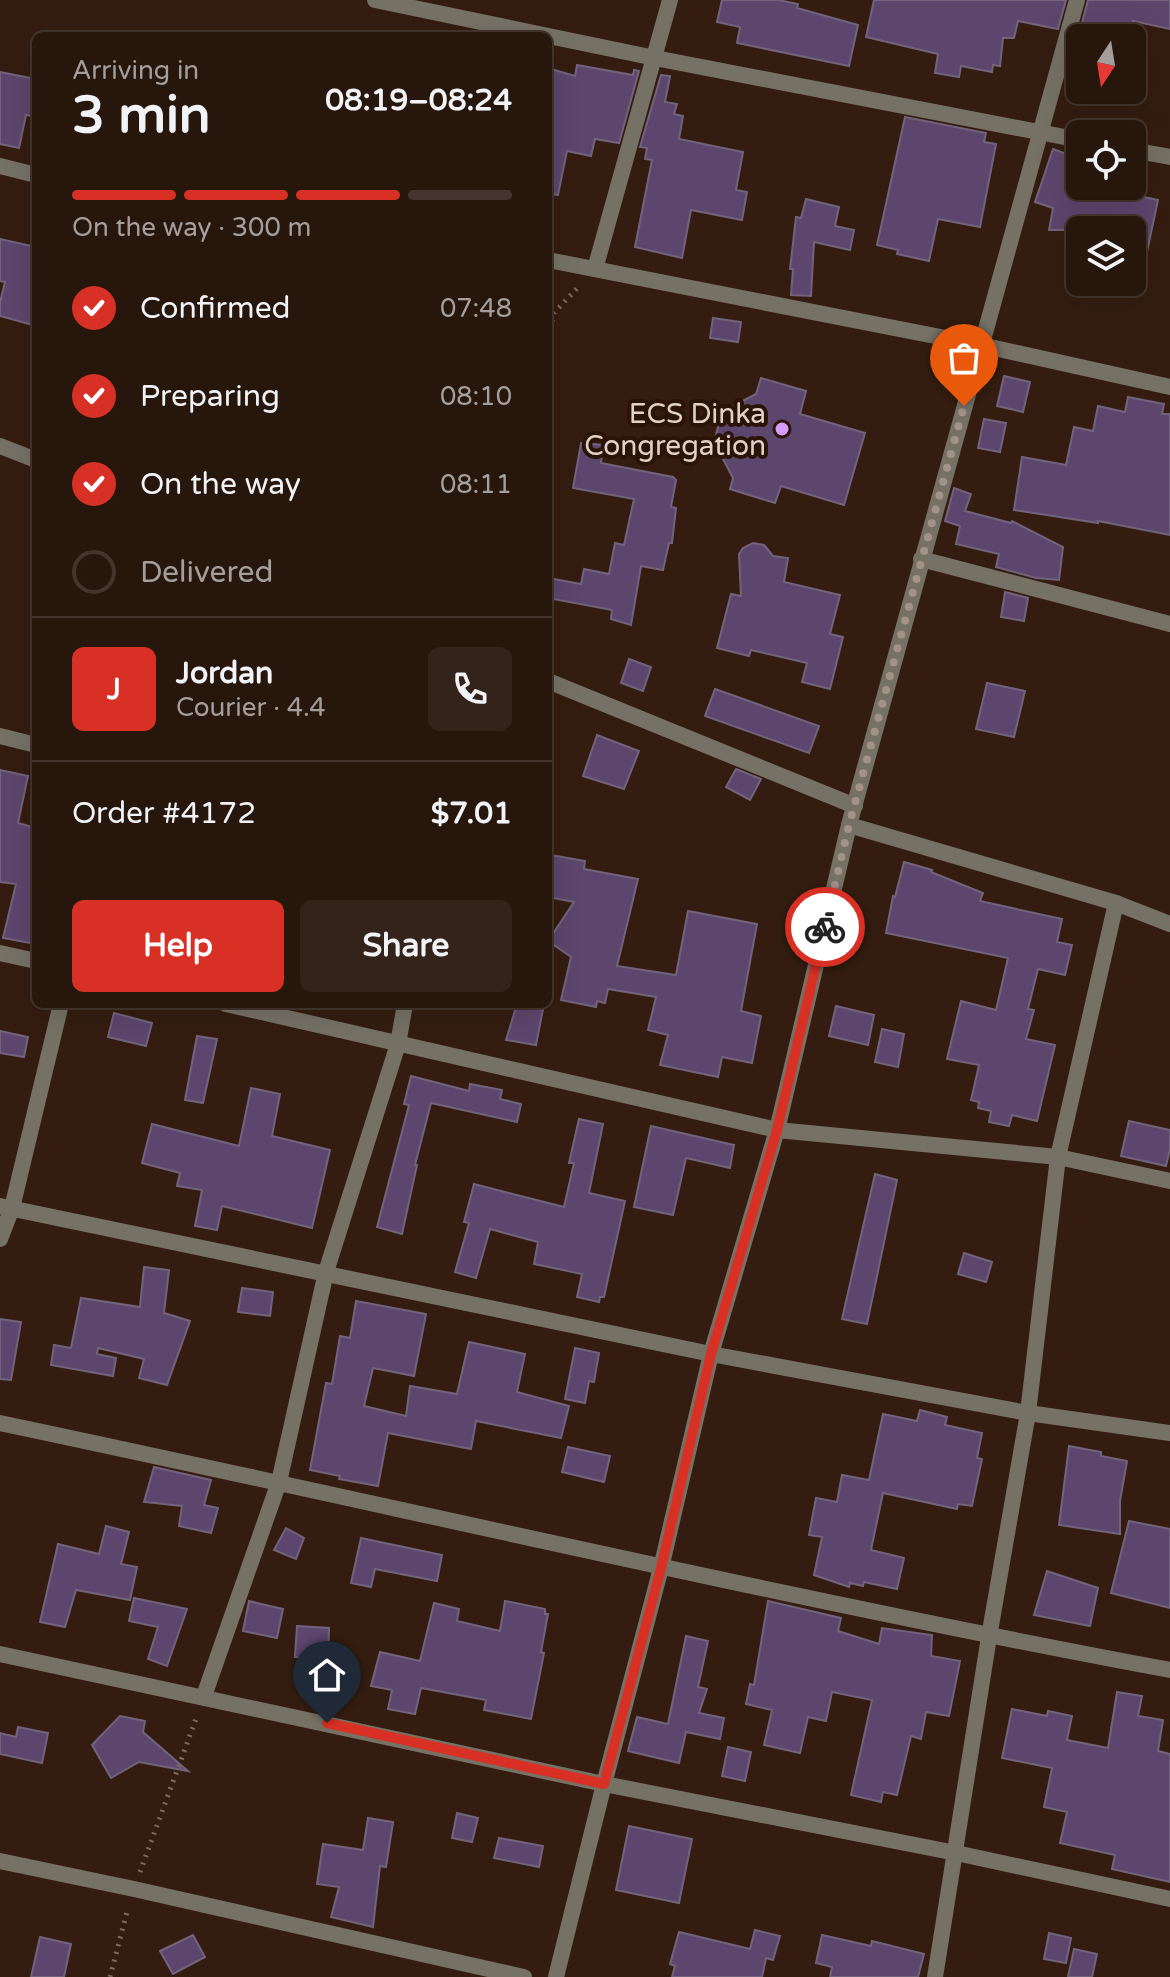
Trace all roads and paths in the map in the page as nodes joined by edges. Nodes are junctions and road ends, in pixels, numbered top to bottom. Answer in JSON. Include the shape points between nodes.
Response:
{"nodes":[{"id":1,"x":375,"y":0,"type":"edge"},
{"id":2,"x":670,"y":0,"type":"edge"},
{"id":3,"x":1077,"y":0,"type":"edge"},
{"id":4,"x":529,"y":32,"type":"edge"},
{"id":5,"x":552,"y":37,"type":"edge"},
{"id":6,"x":655,"y":58,"type":"junction"},
{"id":7,"x":1040,"y":132,"type":"junction"},
{"id":8,"x":1066,"y":137,"type":"edge"},
{"id":9,"x":1146,"y":153,"type":"edge"},
{"id":10,"x":1170,"y":157,"type":"edge"},
{"id":11,"x":0,"y":166,"type":"edge"},
{"id":12,"x":32,"y":174,"type":"edge"},
{"id":13,"x":552,"y":261,"type":"edge"},
{"id":14,"x":595,"y":269,"type":"junction"},
{"id":15,"x":552,"y":321,"type":"edge"},
{"id":16,"x":981,"y":345,"type":"junction"},
{"id":17,"x":1170,"y":387,"type":"edge"},
{"id":18,"x":0,"y":446,"type":"edge"},
{"id":19,"x":32,"y":458,"type":"edge"},
{"id":20,"x":921,"y":559,"type":"junction"},
{"id":21,"x":1170,"y":624,"type":"edge"},
{"id":22,"x":552,"y":683,"type":"edge"},
{"id":23,"x":0,"y":736,"type":"edge"},
{"id":24,"x":32,"y":744,"type":"edge"},
{"id":25,"x":855,"y":806,"type":"junction"},
{"id":26,"x":849,"y":825,"type":"junction"},
{"id":27,"x":1116,"y":903,"type":"junction"},
{"id":28,"x":1170,"y":924,"type":"edge"},
{"id":29,"x":0,"y":953,"type":"edge"},
{"id":30,"x":32,"y":960,"type":"edge"},
{"id":31,"x":60,"y":1008,"type":"edge"},
{"id":32,"x":243,"y":1008,"type":"edge"},
{"id":33,"x":404,"y":1008,"type":"edge"},
{"id":34,"x":398,"y":1044,"type":"junction"},
{"id":35,"x":777,"y":1130,"type":"junction"},
{"id":36,"x":1058,"y":1157,"type":"junction"},
{"id":37,"x":1170,"y":1181,"type":"edge"},
{"id":38,"x":6,"y":1207,"type":"edge"},
{"id":39,"x":0,"y":1239,"type":"edge"},
{"id":40,"x":326,"y":1272,"type":"junction"},
{"id":41,"x":711,"y":1354,"type":"junction"},
{"id":42,"x":1028,"y":1413,"type":"junction"},
{"id":43,"x":0,"y":1423,"type":"edge"},
{"id":44,"x":1170,"y":1433,"type":"edge"},
{"id":45,"x":279,"y":1482,"type":"junction"},
{"id":46,"x":661,"y":1568,"type":"junction"},
{"id":47,"x":989,"y":1637,"type":"junction"},
{"id":48,"x":0,"y":1654,"type":"edge"},
{"id":49,"x":1170,"y":1670,"type":"edge"},
{"id":50,"x":204,"y":1696,"type":"junction"},
{"id":51,"x":604,"y":1784,"type":"junction"},
{"id":52,"x":956,"y":1853,"type":"junction"},
{"id":53,"x":0,"y":1861,"type":"edge"},
{"id":54,"x":134,"y":1889,"type":"junction"},
{"id":55,"x":1170,"y":1899,"type":"edge"},
{"id":56,"x":110,"y":1977,"type":"edge"},
{"id":57,"x":524,"y":1977,"type":"edge"},
{"id":58,"x":556,"y":1977,"type":"edge"},
{"id":59,"x":935,"y":1977,"type":"edge"}],
"edges":[{"from":1,"to":4,"type":"street"},
{"from":2,"to":6,"type":"street"},
{"from":3,"to":7,"type":"street"},
{"from":5,"to":6,"type":"street"},
{"from":6,"to":7,"type":"street"},
{"from":6,"to":14,"type":"street"},
{"from":7,"to":8,"type":"street"},
{"from":7,"to":16,"type":"street"},
{"from":9,"to":10,"type":"street"},
{"from":11,"to":12,"type":"street"},
{"from":13,"to":14,"type":"street"},
{"from":14,"to":15,"type":"path"},
{"from":14,"to":16,"type":"street"},
{"from":16,"to":17,"type":"street"},
{"from":16,"to":20,"type":"street"},
{"from":18,"to":19,"type":"street"},
{"from":20,"to":21,"type":"street"},
{"from":20,"to":25,"type":"street"},
{"from":22,"to":25,"type":"street"},
{"from":23,"to":24,"type":"street"},
{"from":25,"to":26,"type":"street"},
{"from":26,"to":27,"type":"street"},
{"from":26,"to":35,"type":"street"},
{"from":27,"to":28,"type":"street"},
{"from":27,"to":36,"type":"street"},
{"from":29,"to":30,"type":"street"},
{"from":31,"to":38,"type":"street"},
{"from":32,"to":34,"type":"street"},
{"from":33,"to":34,"type":"street"},
{"from":34,"to":35,"type":"street"},
{"from":34,"to":40,"type":"street"},
{"from":35,"to":36,"type":"street"},
{"from":35,"to":41,"type":"street"},
{"from":36,"to":37,"type":"street"},
{"from":36,"to":42,"type":"street"},
{"from":38,"to":39,"type":"street"},
{"from":38,"to":40,"type":"street"},
{"from":40,"to":41,"type":"street"},
{"from":40,"to":45,"type":"street"},
{"from":41,"to":42,"type":"street"},
{"from":41,"to":46,"type":"street"},
{"from":42,"to":44,"type":"street"},
{"from":42,"to":47,"type":"street"},
{"from":43,"to":45,"type":"street"},
{"from":45,"to":46,"type":"street"},
{"from":45,"to":50,"type":"street"},
{"from":46,"to":47,"type":"street"},
{"from":46,"to":51,"type":"street"},
{"from":47,"to":49,"type":"street"},
{"from":47,"to":52,"type":"street"},
{"from":48,"to":50,"type":"street"},
{"from":50,"to":51,"type":"street"},
{"from":50,"to":54,"type":"path"},
{"from":51,"to":52,"type":"street"},
{"from":51,"to":58,"type":"street"},
{"from":52,"to":55,"type":"street"},
{"from":52,"to":59,"type":"street"},
{"from":53,"to":54,"type":"street"},
{"from":54,"to":56,"type":"path"},
{"from":54,"to":57,"type":"street"}]}
